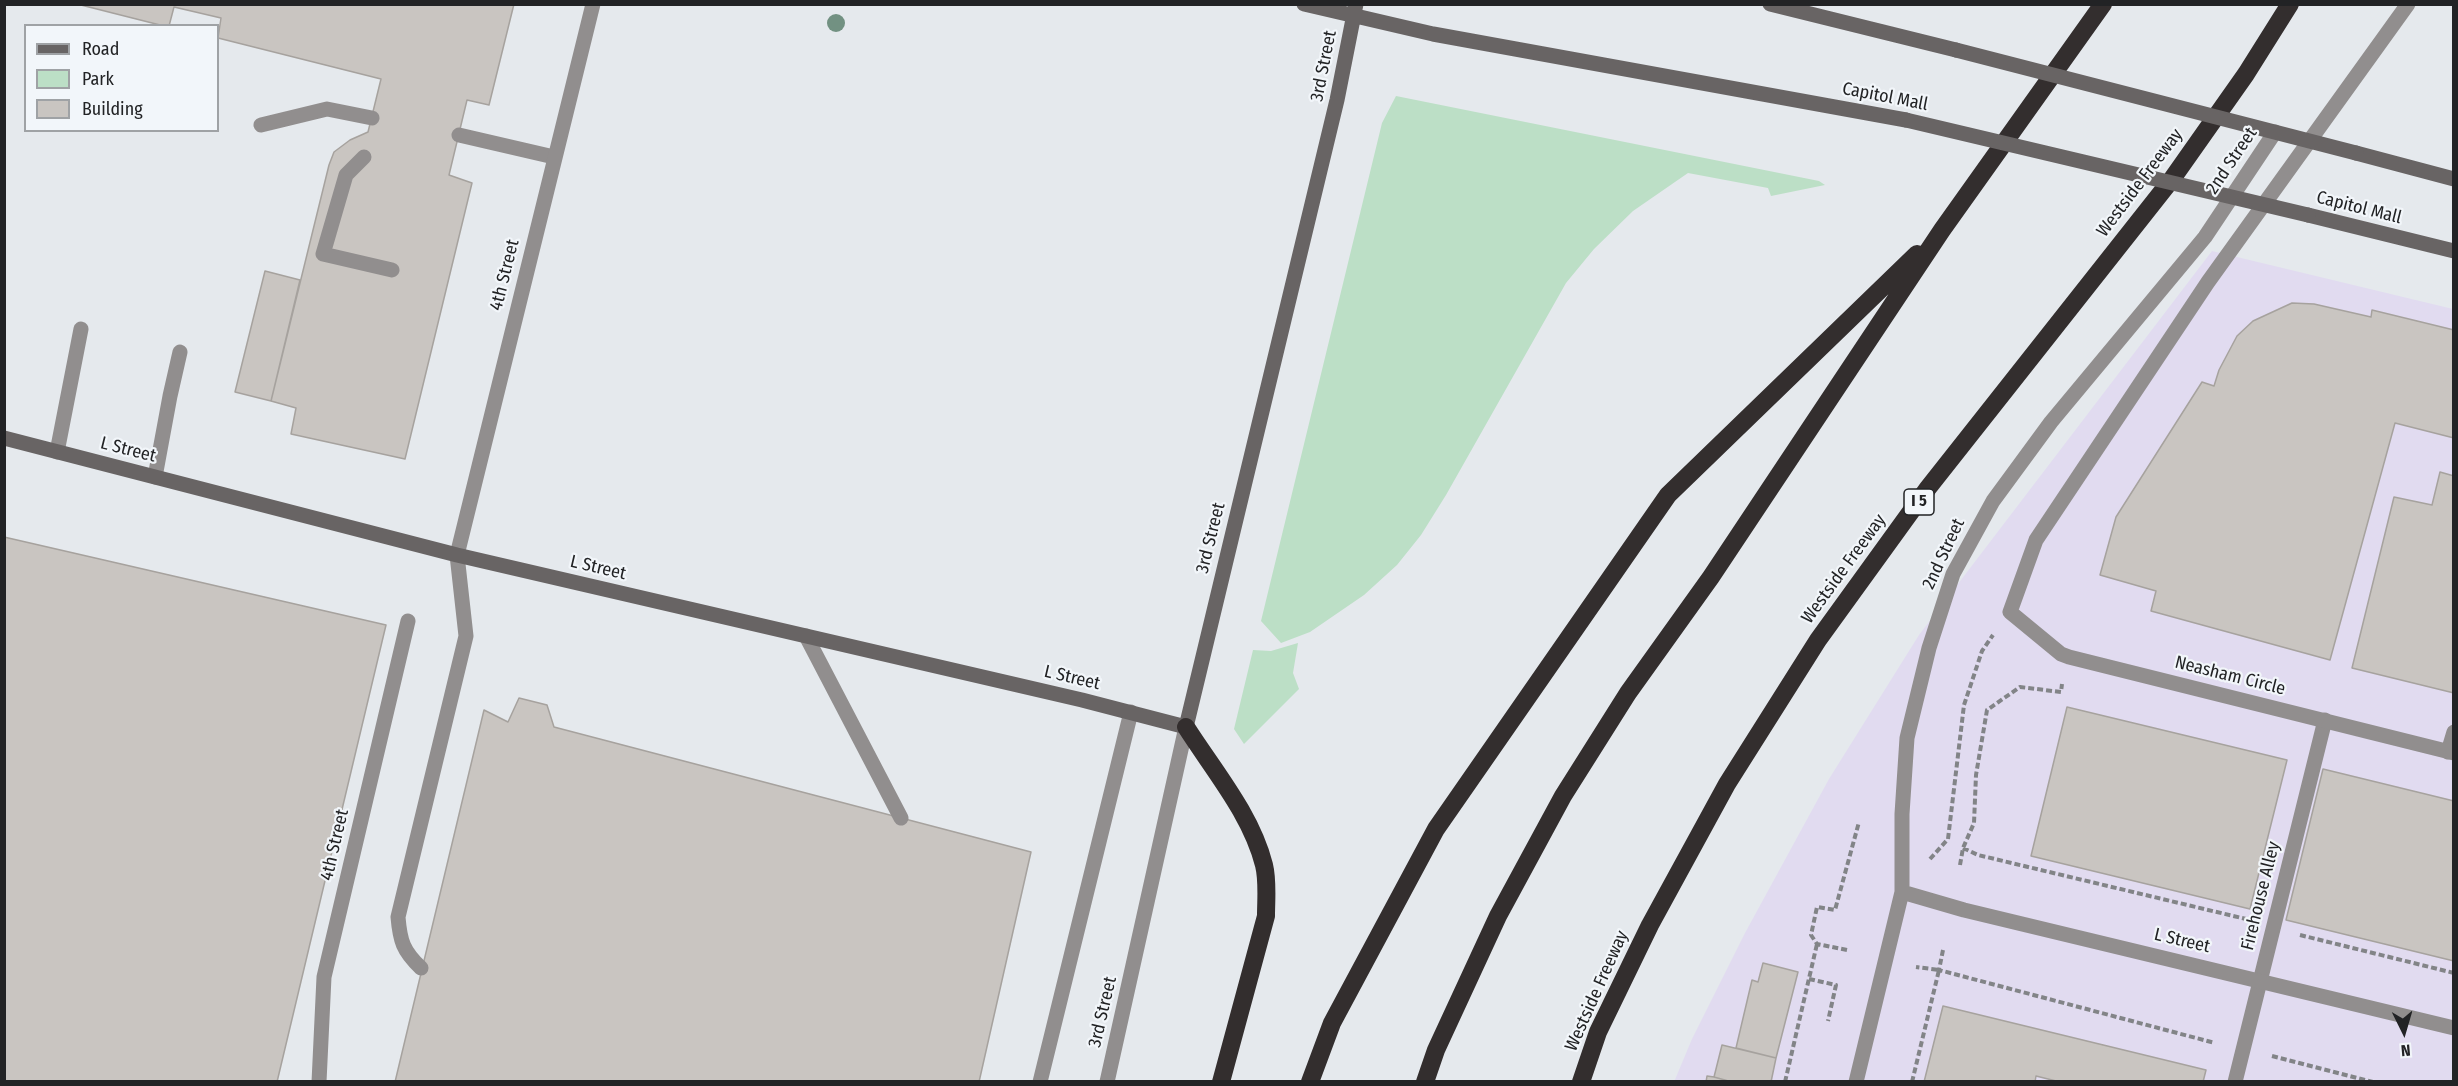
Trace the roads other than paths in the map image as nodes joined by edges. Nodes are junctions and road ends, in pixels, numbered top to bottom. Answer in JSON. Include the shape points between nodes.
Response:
{"nodes":[{"id":1,"x":593,"y":4,"type":"edge"},
{"id":2,"x":1304,"y":4,"type":"edge"},
{"id":3,"x":1770,"y":4,"type":"edge"},
{"id":4,"x":2103,"y":4,"type":"edge"},
{"id":5,"x":2290,"y":4,"type":"edge"},
{"id":6,"x":2408,"y":4,"type":"edge"},
{"id":7,"x":1355,"y":10,"type":"edge"},
{"id":8,"x":372,"y":118,"type":"dead end"},
{"id":9,"x":261,"y":125,"type":"dead end"},
{"id":10,"x":2276,"y":132,"type":"junction"},
{"id":11,"x":459,"y":135,"type":"dead end"},
{"id":12,"x":364,"y":157,"type":"dead end"},
{"id":13,"x":554,"y":157,"type":"junction"},
{"id":14,"x":2454,"y":179,"type":"edge"},
{"id":15,"x":2231,"y":198,"type":"junction"},
{"id":16,"x":1942,"y":230,"type":"junction"},
{"id":17,"x":2454,"y":251,"type":"edge"},
{"id":18,"x":392,"y":270,"type":"dead end"},
{"id":19,"x":81,"y":328,"type":"dead end"},
{"id":20,"x":180,"y":352,"type":"dead end"},
{"id":21,"x":4,"y":438,"type":"edge"},
{"id":22,"x":57,"y":452,"type":"junction"},
{"id":23,"x":156,"y":477,"type":"junction"},
{"id":24,"x":457,"y":555,"type":"junction"},
{"id":25,"x":408,"y":621,"type":"dead end"},
{"id":26,"x":806,"y":636,"type":"junction"},
{"id":27,"x":1131,"y":712,"type":"junction"},
{"id":28,"x":2325,"y":720,"type":"junction"},
{"id":29,"x":1186,"y":727,"type":"junction"},
{"id":30,"x":2454,"y":732,"type":"edge"},
{"id":31,"x":2451,"y":753,"type":"edge"},
{"id":32,"x":901,"y":818,"type":"dead end"},
{"id":33,"x":1902,"y":892,"type":"junction"},
{"id":34,"x":421,"y":968,"type":"dead end"},
{"id":35,"x":2261,"y":980,"type":"junction"},
{"id":36,"x":2454,"y":1028,"type":"edge"},
{"id":37,"x":319,"y":1082,"type":"edge"},
{"id":38,"x":1040,"y":1082,"type":"edge"},
{"id":39,"x":1107,"y":1082,"type":"edge"},
{"id":40,"x":1221,"y":1082,"type":"edge"},
{"id":41,"x":1310,"y":1082,"type":"edge"},
{"id":42,"x":1425,"y":1082,"type":"edge"},
{"id":43,"x":1581,"y":1082,"type":"edge"},
{"id":44,"x":1856,"y":1082,"type":"edge"},
{"id":45,"x":2235,"y":1082,"type":"edge"}],
"edges":[{"from":1,"to":13,"type":"street","name":"4th Street"},
{"from":2,"to":7,"type":"main road","name":"Capitol Mall"},
{"from":3,"to":10,"type":"main road","bridge":true},
{"from":4,"to":16,"type":"highway"},
{"from":5,"to":43,"type":"highway","name":"Westside Freeway","number":"I 5","via":[[2172,179],[1928,488],[1818,640],[1727,784],[1650,925],[1598,1032]]},
{"from":6,"to":28,"type":"street","name":"Neasham Circle","via":[[2208,282],[2036,540],[2010,612],[2061,654]]},
{"from":7,"to":15,"type":"main road","name":"Capitol Mall","bridge":true,"via":[[1433,34],[1906,120]]},
{"from":7,"to":29,"type":"main road","name":"3rd Street"},
{"from":8,"to":9,"type":"street","via":[[327,110]]},
{"from":10,"to":14,"type":"main road","bridge":true},
{"from":10,"to":15,"type":"street","name":"2nd Street"},
{"from":11,"to":13,"type":"street"},
{"from":12,"to":18,"type":"street","via":[[346,175],[323,254]]},
{"from":13,"to":24,"type":"street","name":"4th Street"},
{"from":15,"to":17,"type":"main road","name":"Capitol Mall","bridge":true},
{"from":15,"to":33,"type":"street","name":"2nd Street","via":[[2205,237],[2051,422],[1993,501],[1953,573],[1907,738]]},
{"from":16,"to":41,"type":"highway","via":[[1668,495],[1436,829],[1332,1023]]},
{"from":16,"to":42,"type":"highway","via":[[1711,577],[1628,693],[1563,796],[1498,916]]},
{"from":19,"to":22,"type":"street"},
{"from":20,"to":23,"type":"street"},
{"from":21,"to":22,"type":"main road","name":"L Street"},
{"from":22,"to":23,"type":"main road","name":"L Street"},
{"from":23,"to":24,"type":"main road","name":"L Street"},
{"from":24,"to":26,"type":"main road","name":"L Street"},
{"from":24,"to":34,"type":"street","via":[[466,636],[398,916],[399,937],[407,955]]},
{"from":25,"to":37,"type":"street","name":"4th Street","via":[[324,977]]},
{"from":26,"to":27,"type":"main road","name":"L Street"},
{"from":26,"to":32,"type":"street"},
{"from":27,"to":29,"type":"main road","name":"L Street"},
{"from":27,"to":38,"type":"street"},
{"from":28,"to":31,"type":"street","name":"Neasham Circle"},
{"from":28,"to":35,"type":"street","name":"Firehouse Alley"},
{"from":29,"to":39,"type":"street","name":"3rd Street"},
{"from":29,"to":40,"type":"highway","via":[[1242,814],[1264,866],[1267,894],[1259,946]]},
{"from":30,"to":31,"type":"street"},
{"from":33,"to":35,"type":"street","name":"L Street"},
{"from":33,"to":44,"type":"street","name":"2nd Street"},
{"from":35,"to":36,"type":"street","name":"L Street"},
{"from":35,"to":45,"type":"street","name":"Firehouse Alley"}]}
